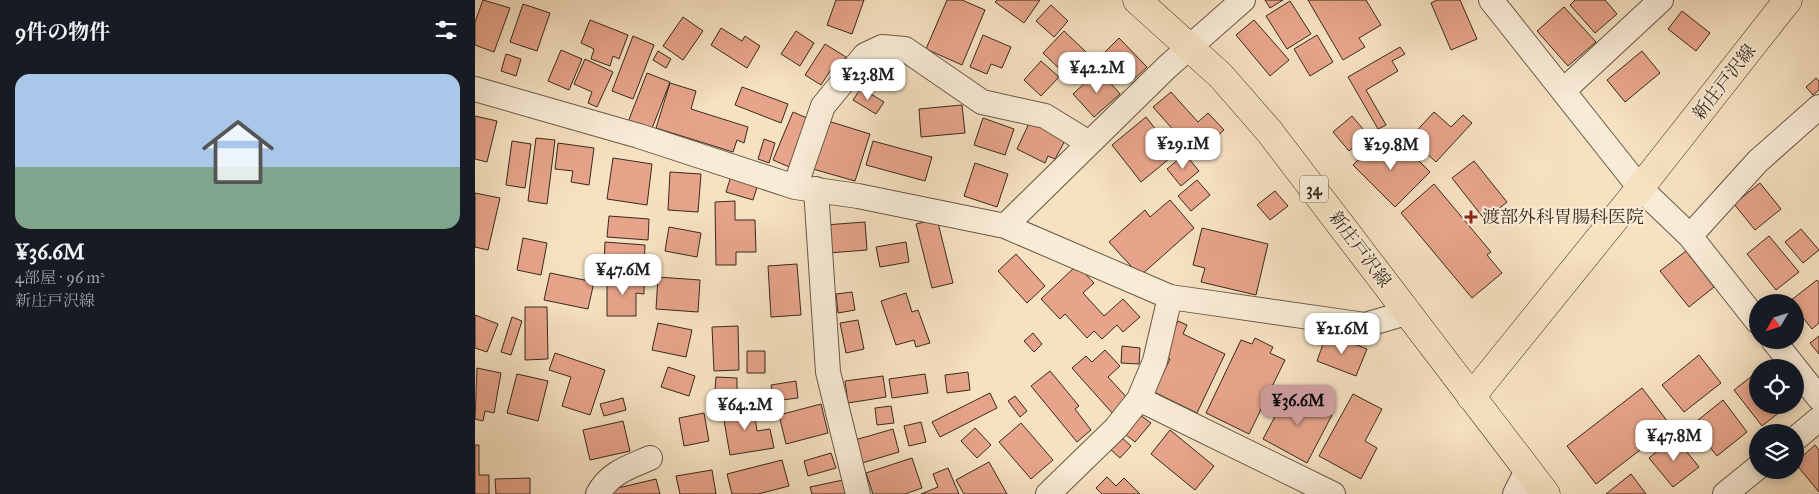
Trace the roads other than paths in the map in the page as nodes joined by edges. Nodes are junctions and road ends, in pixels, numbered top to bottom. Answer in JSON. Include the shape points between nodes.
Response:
{"nodes":[{"id":1,"x":1137,"y":0,"type":"edge"},
{"id":2,"x":1243,"y":0,"type":"edge"},
{"id":3,"x":1491,"y":0,"type":"edge"},
{"id":4,"x":1661,"y":0,"type":"edge"},
{"id":5,"x":1788,"y":0,"type":"edge"},
{"id":6,"x":1190,"y":47,"type":"junction"},
{"id":7,"x":475,"y":89,"type":"edge"},
{"id":8,"x":1563,"y":91,"type":"junction"},
{"id":9,"x":1819,"y":107,"type":"edge"},
{"id":10,"x":1089,"y":143,"type":"junction"},
{"id":11,"x":806,"y":188,"type":"junction"},
{"id":12,"x":1640,"y":188,"type":"junction"},
{"id":13,"x":1005,"y":226,"type":"junction"},
{"id":14,"x":1690,"y":236,"type":"junction"},
{"id":15,"x":1170,"y":296,"type":"junction"},
{"id":16,"x":1749,"y":311,"type":"edge"},
{"id":17,"x":1406,"y":313,"type":"junction"},
{"id":18,"x":1780,"y":349,"type":"edge"},
{"id":19,"x":1471,"y":397,"type":"junction"},
{"id":20,"x":1819,"y":398,"type":"edge"},
{"id":21,"x":1139,"y":399,"type":"junction"},
{"id":22,"x":1819,"y":420,"type":"edge"},
{"id":23,"x":1804,"y":431,"type":"edge"},
{"id":24,"x":650,"y":458,"type":"dead end"},
{"id":25,"x":1749,"y":474,"type":"edge"},
{"id":26,"x":1521,"y":482,"type":"edge"},
{"id":27,"x":598,"y":494,"type":"edge"},
{"id":28,"x":859,"y":494,"type":"edge"},
{"id":29,"x":1048,"y":494,"type":"edge"},
{"id":30,"x":1333,"y":494,"type":"edge"},
{"id":31,"x":1545,"y":494,"type":"edge"},
{"id":32,"x":1725,"y":494,"type":"edge"}],
"edges":[{"from":1,"to":6,"type":"main road","name":"新庄戸沢線","number":"34"},
{"from":2,"to":6,"type":"street"},
{"from":3,"to":8,"type":"street"},
{"from":4,"to":8,"type":"street"},
{"from":5,"to":12,"type":"main road","name":"新庄戸沢線"},
{"from":6,"to":10,"type":"street"},
{"from":6,"to":17,"type":"main road","name":"新庄戸沢線","number":"34","via":[[1221,76],[1269,131]]},
{"from":7,"to":11,"type":"street"},
{"from":8,"to":12,"type":"street"},
{"from":9,"to":14,"type":"street","via":[[1758,161]]},
{"from":10,"to":11,"type":"street","via":[[1045,116],[982,102],[905,49],[882,47],[865,55],[823,106]]},
{"from":10,"to":13,"type":"street"},
{"from":11,"to":13,"type":"street"},
{"from":11,"to":28,"type":"street","via":[[828,372]]},
{"from":12,"to":14,"type":"street"},
{"from":12,"to":19,"type":"main road","name":"新庄戸沢線"},
{"from":13,"to":15,"type":"street"},
{"from":14,"to":16,"type":"street"},
{"from":15,"to":17,"type":"street","via":[[1365,325]]},
{"from":15,"to":21,"type":"street","via":[[1155,361]]},
{"from":17,"to":19,"type":"main road","name":"新庄戸沢線","number":"34"},
{"from":18,"to":20,"type":"street"},
{"from":19,"to":26,"type":"main road","name":"新庄戸沢線","number":"34"},
{"from":21,"to":29,"type":"street","via":[[1116,428]]},
{"from":21,"to":30,"type":"street"},
{"from":22,"to":23,"type":"street"},
{"from":24,"to":27,"type":"street","via":[[621,470],[604,483]]},
{"from":25,"to":32,"type":"street"},
{"from":26,"to":31,"type":"main road","name":"新庄戸沢線","number":"34"}]}
